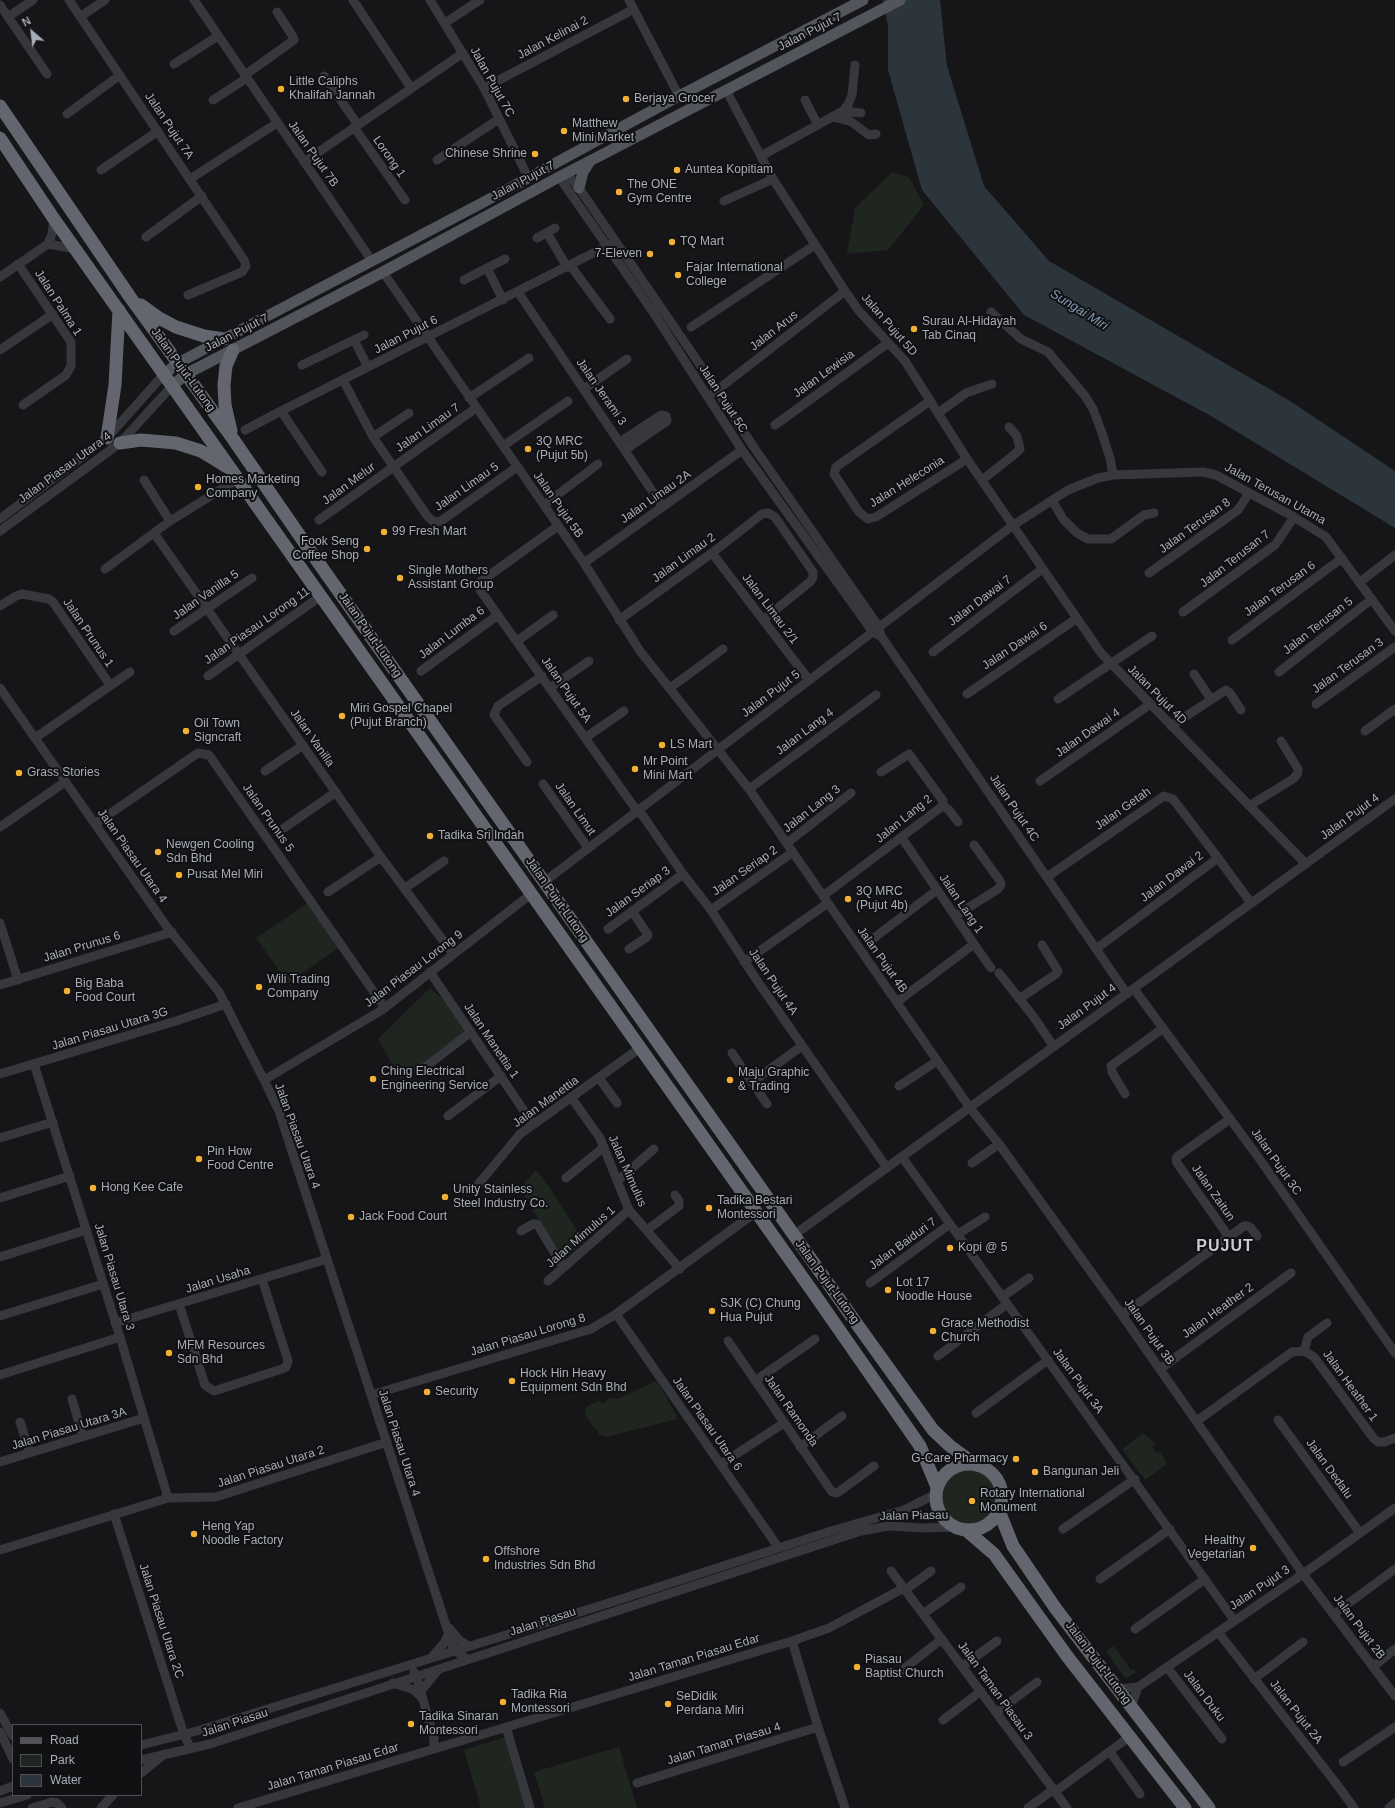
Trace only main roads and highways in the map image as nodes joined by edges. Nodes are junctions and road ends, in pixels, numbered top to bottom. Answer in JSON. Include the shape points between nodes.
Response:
{"nodes":[{"id":1,"x":863,"y":0,"type":"edge"},
{"id":2,"x":900,"y":0,"type":"edge"},
{"id":3,"x":0,"y":106,"type":"edge"},
{"id":4,"x":0,"y":138,"type":"edge"},
{"id":5,"x":590,"y":161,"type":"junction"},
{"id":6,"x":562,"y":175,"type":"junction"},
{"id":7,"x":579,"y":188,"type":"road end"},
{"id":8,"x":482,"y":203,"type":"junction"},
{"id":9,"x":130,"y":297,"type":"junction"},
{"id":10,"x":119,"y":310,"type":"junction"},
{"id":11,"x":224,"y":339,"type":"junction"},
{"id":12,"x":233,"y":350,"type":"junction"},
{"id":13,"x":178,"y":363,"type":"junction"},
{"id":14,"x":164,"y":374,"type":"junction"},
{"id":15,"x":186,"y":374,"type":"junction"},
{"id":16,"x":172,"y":386,"type":"junction"},
{"id":17,"x":107,"y":438,"type":"road end"},
{"id":18,"x":233,"y":439,"type":"junction"},
{"id":19,"x":120,"y":443,"type":"road end"},
{"id":20,"x":236,"y":475,"type":"junction"},
{"id":21,"x":976,"y":1465,"type":"junction"},
{"id":22,"x":937,"y":1490,"type":"junction"},
{"id":23,"x":999,"y":1511,"type":"junction"},
{"id":24,"x":960,"y":1528,"type":"junction"},
{"id":25,"x":1185,"y":1808,"type":"edge"},
{"id":26,"x":1209,"y":1808,"type":"edge"}],
"edges":[{"from":1,"to":8,"type":"main road","name":"Jalan Pujut 7"},
{"from":2,"to":5,"type":"main road","name":"Jalan Pujut 7"},
{"from":3,"to":9,"type":"highway","name":"Jalan Pujut-Lutong"},
{"from":4,"to":10,"type":"highway","name":"Jalan Pujut-Lutong"},
{"from":5,"to":6,"type":"main road","name":"Jalan Pujut 7"},
{"from":5,"to":7,"type":"main road","via":[[583,172]]},
{"from":6,"to":8,"type":"main road","via":[[552,169],[500,197]]},
{"from":6,"to":12,"type":"main road","name":"Jalan Pujut 7"},
{"from":8,"to":11,"type":"main road","name":"Jalan Pujut 7"},
{"from":9,"to":11,"type":"highway","via":[[176,327]]},
{"from":9,"to":13,"type":"highway","name":"Jalan Pujut-Lutong"},
{"from":10,"to":14,"type":"highway","name":"Jalan Pujut-Lutong"},
{"from":10,"to":17,"type":"highway","via":[[115,385]]},
{"from":11,"to":13,"type":"main road","name":"Jalan Pujut 7"},
{"from":12,"to":15,"type":"main road","name":"Jalan Pujut 7"},
{"from":12,"to":18,"type":"highway","via":[[226,366],[224,385]]},
{"from":13,"to":14,"type":"main road","name":"Jalan Pujut 7"},
{"from":13,"to":15,"type":"highway","name":"Jalan Pujut-Lutong"},
{"from":14,"to":16,"type":"highway","name":"Jalan Pujut-Lutong"},
{"from":15,"to":16,"type":"main road","name":"Jalan Pujut 7"},
{"from":15,"to":18,"type":"highway","name":"Jalan Pujut-Lutong"},
{"from":16,"to":20,"type":"highway","name":"Jalan Pujut-Lutong"},
{"from":18,"to":21,"type":"highway","name":"Jalan Pujut-Lutong","via":[[933,1430]]},
{"from":19,"to":20,"type":"highway","via":[[141,440],[176,443],[201,451]]},
{"from":20,"to":22,"type":"highway","name":"Jalan Pujut-Lutong","via":[[920,1446]]},
{"from":21,"to":22,"type":"highway","via":[[952,1469],[943,1477]]},
{"from":21,"to":23,"type":"highway","via":[[994,1475],[999,1484],[1002,1493]]},
{"from":22,"to":24,"type":"highway","via":[[937,1507],[944,1519]]},
{"from":23,"to":24,"type":"highway","via":[[986,1526],[976,1529]]},
{"from":23,"to":26,"type":"highway","name":"Jalan Pujut-Lutong","via":[[1013,1546],[1056,1608]]},
{"from":24,"to":25,"type":"highway","name":"Jalan Pujut-Lutong","via":[[994,1554],[1067,1656]]}]}
